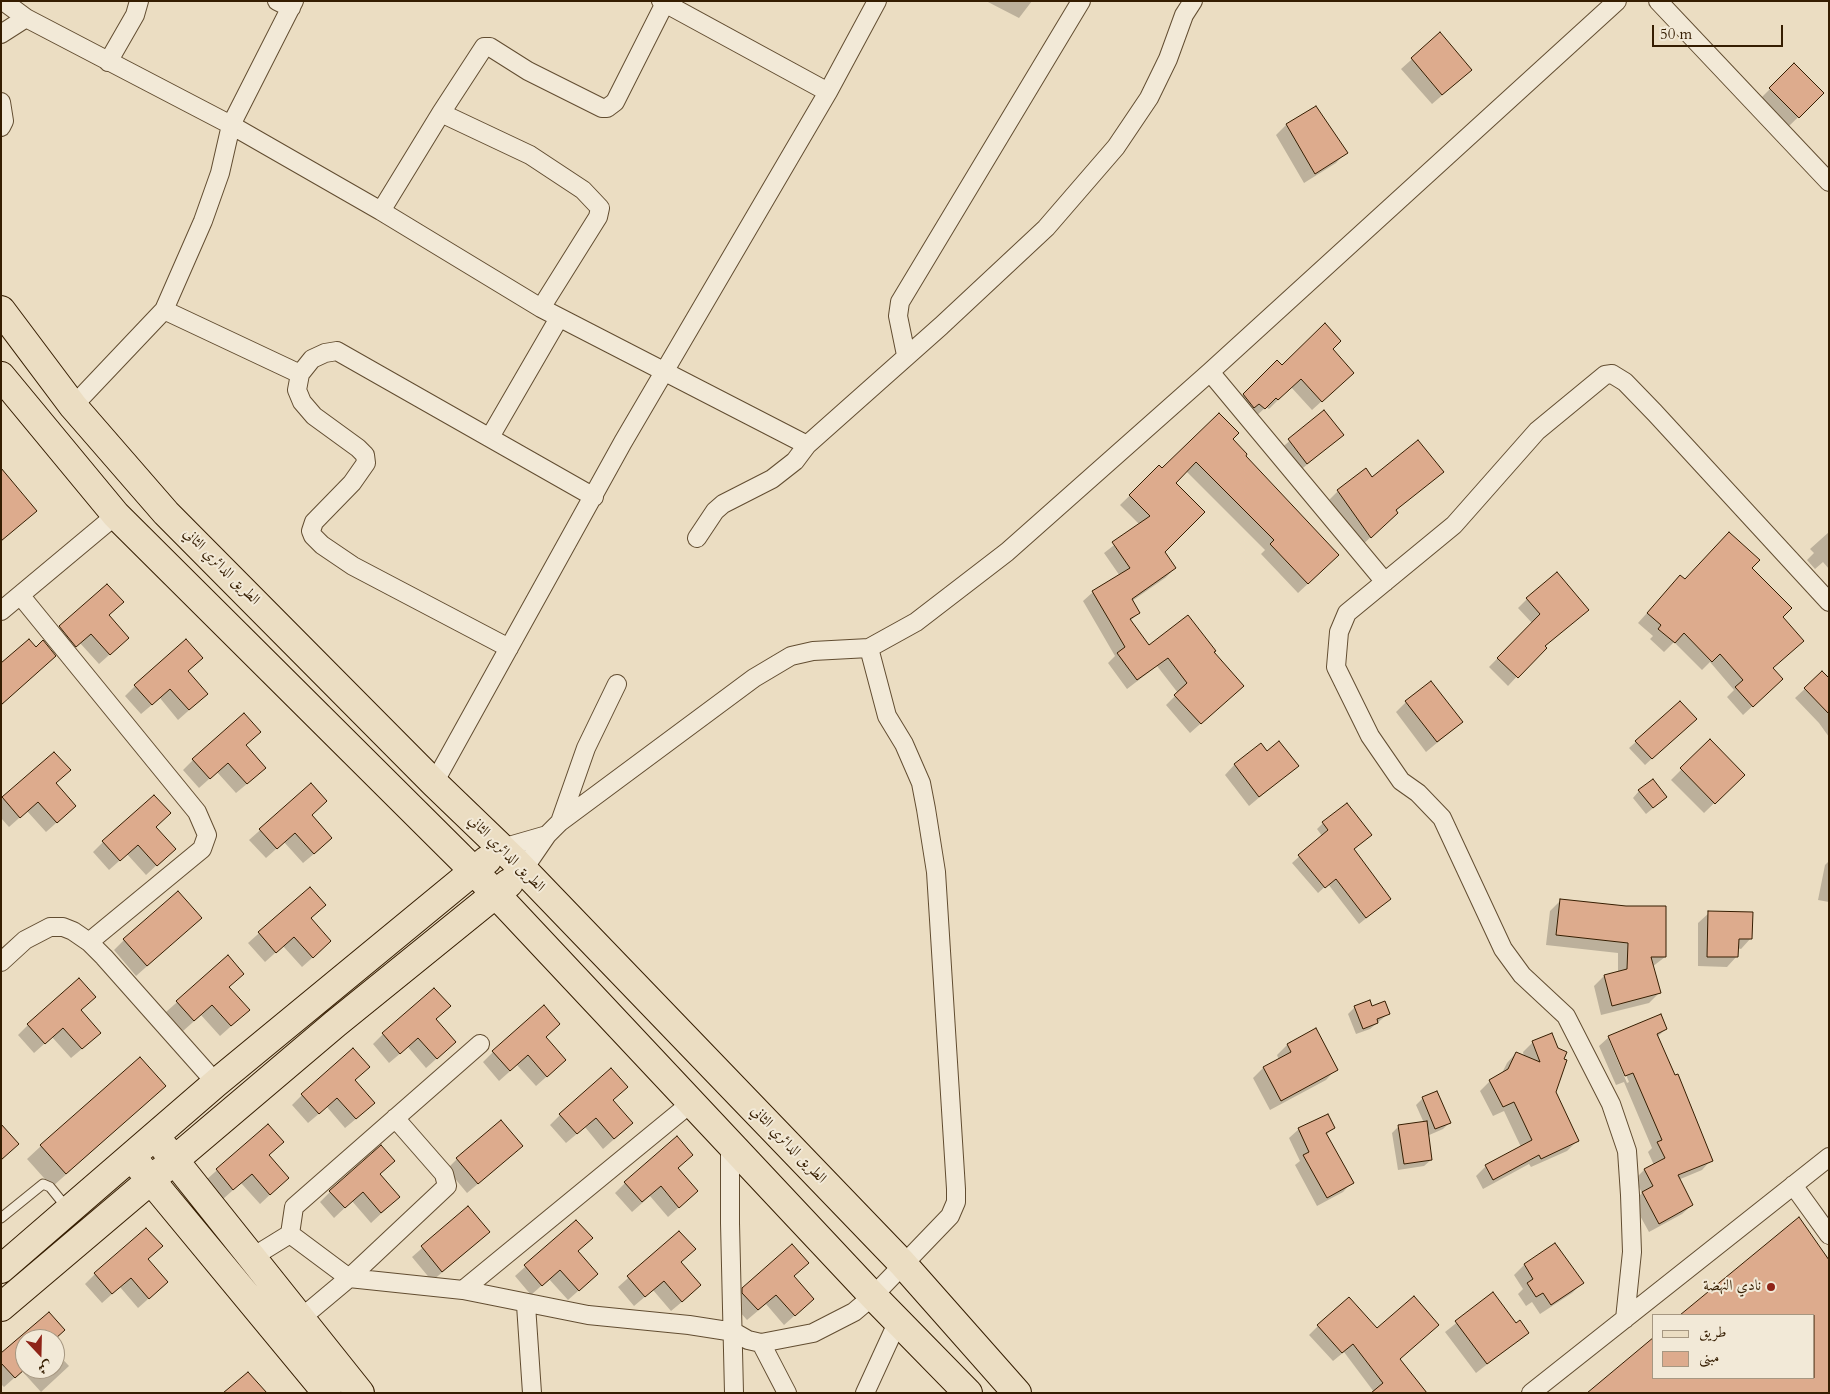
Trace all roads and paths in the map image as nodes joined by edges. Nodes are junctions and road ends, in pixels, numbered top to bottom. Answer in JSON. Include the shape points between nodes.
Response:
{"nodes":[{"id":1,"x":3,"y":1,"type":"edge"},
{"id":2,"x":139,"y":1,"type":"edge"},
{"id":3,"x":877,"y":1,"type":"edge"},
{"id":4,"x":1081,"y":1,"type":"edge"},
{"id":5,"x":1192,"y":1,"type":"edge"},
{"id":6,"x":1617,"y":1,"type":"edge"},
{"id":7,"x":1658,"y":1,"type":"edge"},
{"id":8,"x":664,"y":2,"type":"edge"},
{"id":9,"x":287,"y":3,"type":"edge"},
{"id":10,"x":26,"y":18,"type":"junction"},
{"id":11,"x":1,"y":34,"type":"edge"},
{"id":12,"x":108,"y":62,"type":"junction"},
{"id":13,"x":828,"y":92,"type":"junction"},
{"id":14,"x":1,"y":102,"type":"edge"},
{"id":15,"x":441,"y":113,"type":"junction"},
{"id":16,"x":231,"y":125,"type":"junction"},
{"id":17,"x":1,"y":126,"type":"edge"},
{"id":18,"x":1829,"y":182,"type":"edge"},
{"id":19,"x":381,"y":211,"type":"junction"},
{"id":20,"x":541,"y":308,"type":"junction"},
{"id":21,"x":1,"y":310,"type":"edge"},
{"id":22,"x":164,"y":310,"type":"junction"},
{"id":23,"x":559,"y":318,"type":"junction"},
{"id":24,"x":906,"y":355,"type":"junction"},
{"id":25,"x":665,"y":372,"type":"junction"},
{"id":26,"x":1210,"y":372,"type":"junction"},
{"id":27,"x":300,"y":374,"type":"junction"},
{"id":28,"x":1,"y":376,"type":"edge"},
{"id":29,"x":73,"y":406,"type":"junction"},
{"id":30,"x":490,"y":437,"type":"junction"},
{"id":31,"x":807,"y":445,"type":"junction"},
{"id":32,"x":594,"y":497,"type":"junction"},
{"id":33,"x":116,"y":515,"type":"junction"},
{"id":34,"x":696,"y":538,"type":"dead end"},
{"id":35,"x":1385,"y":582,"type":"junction"},
{"id":36,"x":20,"y":595,"type":"junction"},
{"id":37,"x":1829,"y":602,"type":"edge"},
{"id":38,"x":1,"y":611,"type":"edge"},
{"id":39,"x":509,"y":648,"type":"junction"},
{"id":40,"x":869,"y":648,"type":"junction"},
{"id":41,"x":616,"y":684,"type":"dead end"},
{"id":42,"x":434,"y":783,"type":"junction"},
{"id":43,"x":560,"y":822,"type":"junction"},
{"id":44,"x":547,"y":835,"type":"junction"},
{"id":45,"x":502,"y":848,"type":"junction"},
{"id":46,"x":523,"y":870,"type":"junction"},
{"id":47,"x":474,"y":871,"type":"junction"},
{"id":48,"x":495,"y":895,"type":"junction"},
{"id":49,"x":89,"y":942,"type":"junction"},
{"id":50,"x":1,"y":962,"type":"edge"},
{"id":51,"x":480,"y":1044,"type":"dead end"},
{"id":52,"x":216,"y":1083,"type":"junction"},
{"id":53,"x":691,"y":1103,"type":"junction"},
{"id":54,"x":395,"y":1118,"type":"junction"},
{"id":55,"x":155,"y":1136,"type":"junction"},
{"id":56,"x":730,"y":1144,"type":"junction"},
{"id":57,"x":131,"y":1157,"type":"junction"},
{"id":58,"x":1829,"y":1157,"type":"edge"},
{"id":59,"x":174,"y":1159,"type":"junction"},
{"id":60,"x":152,"y":1180,"type":"junction"},
{"id":61,"x":1793,"y":1185,"type":"junction"},
{"id":62,"x":69,"y":1210,"type":"junction"},
{"id":63,"x":1,"y":1218,"type":"edge"},
{"id":64,"x":290,"y":1234,"type":"junction"},
{"id":65,"x":1829,"y":1235,"type":"edge"},
{"id":66,"x":251,"y":1258,"type":"junction"},
{"id":67,"x":902,"y":1263,"type":"junction"},
{"id":68,"x":1,"y":1269,"type":"edge"},
{"id":69,"x":349,"y":1278,"type":"junction"},
{"id":70,"x":463,"y":1290,"type":"junction"},
{"id":71,"x":873,"y":1296,"type":"junction"},
{"id":72,"x":526,"y":1304,"type":"junction"},
{"id":73,"x":1,"y":1307,"type":"edge"},
{"id":74,"x":300,"y":1319,"type":"junction"},
{"id":75,"x":1625,"y":1319,"type":"junction"},
{"id":76,"x":898,"y":1321,"type":"junction"},
{"id":77,"x":734,"y":1332,"type":"junction"},
{"id":78,"x":760,"y":1343,"type":"junction"},
{"id":79,"x":327,"y":1393,"type":"edge"},
{"id":80,"x":360,"y":1393,"type":"edge"},
{"id":81,"x":532,"y":1393,"type":"edge"},
{"id":82,"x":734,"y":1393,"type":"edge"},
{"id":83,"x":787,"y":1393,"type":"edge"},
{"id":84,"x":866,"y":1393,"type":"edge"},
{"id":85,"x":968,"y":1393,"type":"edge"},
{"id":86,"x":1018,"y":1393,"type":"edge"},
{"id":87,"x":1531,"y":1393,"type":"edge"}],
"edges":[{"from":1,"to":10,"type":"street"},
{"from":2,"to":12,"type":"street"},
{"from":3,"to":13,"type":"street"},
{"from":4,"to":24,"type":"street","via":[[900,302],[898,316]]},
{"from":5,"to":24,"type":"street","via":[[1149,98],[1116,148],[1046,228]]},
{"from":6,"to":26,"type":"street"},
{"from":7,"to":18,"type":"street"},
{"from":8,"to":13,"type":"street"},
{"from":8,"to":15,"type":"street","via":[[612,106],[602,108],[486,46]]},
{"from":9,"to":16,"type":"street"},
{"from":10,"to":11,"type":"street"},
{"from":10,"to":12,"type":"street"},
{"from":12,"to":16,"type":"street"},
{"from":13,"to":25,"type":"street"},
{"from":14,"to":17,"type":"street","via":[[4,121]]},
{"from":15,"to":19,"type":"street"},
{"from":15,"to":20,"type":"street","via":[[530,155],[583,190],[600,208],[598,217]]},
{"from":16,"to":19,"type":"street"},
{"from":16,"to":22,"type":"street","via":[[220,173],[204,220]]},
{"from":19,"to":20,"type":"street"},
{"from":20,"to":23,"type":"street"},
{"from":21,"to":29,"type":"main road","name":"الطريق الدائري الثاني"},
{"from":22,"to":27,"type":"street"},
{"from":22,"to":29,"type":"street"},
{"from":23,"to":25,"type":"street"},
{"from":23,"to":30,"type":"street"},
{"from":24,"to":31,"type":"street"},
{"from":25,"to":31,"type":"street"},
{"from":25,"to":32,"type":"street"},
{"from":26,"to":35,"type":"street"},
{"from":26,"to":40,"type":"street","via":[[1008,552],[916,622]]},
{"from":27,"to":30,"type":"street","via":[[312,359],[324,352],[337,351]]},
{"from":27,"to":39,"type":"street","via":[[297,390],[302,402],[314,416],[358,448],[365,455],[366,463],[352,483],[314,522],[310,531],[312,536],[353,566]]},
{"from":28,"to":33,"type":"main road"},
{"from":29,"to":42,"type":"main road","name":"الطريق الدائري الثاني","via":[[166,513]]},
{"from":30,"to":32,"type":"street"},
{"from":31,"to":34,"type":"street","via":[[795,461],[772,479],[723,504]]},
{"from":32,"to":39,"type":"street"},
{"from":33,"to":36,"type":"street"},
{"from":33,"to":47,"type":"main road"},
{"from":35,"to":37,"type":"street","via":[[1454,524],[1537,431],[1605,375],[1612,374],[1625,382],[1656,413]]},
{"from":35,"to":75,"type":"street","via":[[1348,613],[1339,632],[1336,667],[1370,736],[1401,781],[1442,818],[1504,949],[1522,975],[1566,1016],[1610,1104],[1627,1152],[1630,1186],[1632,1252]]},
{"from":36,"to":38,"type":"street"},
{"from":36,"to":49,"type":"street","via":[[197,812],[207,835],[202,850]]},
{"from":39,"to":42,"type":"street"},
{"from":40,"to":43,"type":"street","via":[[813,651],[791,656],[754,678]]},
{"from":40,"to":67,"type":"street","via":[[887,716],[921,783],[926,809],[936,872],[956,1189],[956,1202],[950,1216]]},
{"from":41,"to":43,"type":"street","via":[[586,748]]},
{"from":42,"to":45,"type":"main road","name":"الطريق الدائري الثاني"},
{"from":43,"to":44,"type":"street"},
{"from":44,"to":45,"type":"street"},
{"from":44,"to":46,"type":"street"},
{"from":45,"to":46,"type":"main road","name":"الطريق الدائري الثاني"},
{"from":45,"to":47,"type":"main road"},
{"from":46,"to":48,"type":"main road"},
{"from":46,"to":67,"type":"main road","name":"الطريق الدائري الثاني"},
{"from":47,"to":48,"type":"main road"},
{"from":47,"to":52,"type":"main road"},
{"from":48,"to":53,"type":"main road"},
{"from":48,"to":59,"type":"main road"},
{"from":49,"to":50,"type":"street","via":[[63,927],[50,927],[25,940]]},
{"from":49,"to":52,"type":"street"},
{"from":51,"to":54,"type":"street"},
{"from":52,"to":55,"type":"main road"},
{"from":53,"to":56,"type":"main road"},
{"from":53,"to":70,"type":"street"},
{"from":54,"to":64,"type":"street","via":[[294,1207]]},
{"from":54,"to":69,"type":"street","via":[[444,1174],[447,1186]]},
{"from":55,"to":57,"type":"main road"},
{"from":55,"to":59,"type":"main road"},
{"from":56,"to":71,"type":"main road"},
{"from":56,"to":77,"type":"street"},
{"from":57,"to":60,"type":"main road"},
{"from":57,"to":62,"type":"main road"},
{"from":58,"to":61,"type":"street"},
{"from":59,"to":60,"type":"main road"},
{"from":59,"to":66,"type":"main road"},
{"from":60,"to":73,"type":"main road"},
{"from":60,"to":79,"type":"main road"},
{"from":61,"to":65,"type":"street"},
{"from":61,"to":75,"type":"street"},
{"from":62,"to":63,"type":"lane","via":[[50,1187],[43,1184]]},
{"from":62,"to":68,"type":"main road"},
{"from":64,"to":66,"type":"street"},
{"from":64,"to":69,"type":"street"},
{"from":66,"to":74,"type":"main road"},
{"from":67,"to":71,"type":"street"},
{"from":67,"to":86,"type":"main road","name":"الطريق الدائري الثاني"},
{"from":69,"to":70,"type":"street"},
{"from":69,"to":74,"type":"street"},
{"from":70,"to":72,"type":"street"},
{"from":71,"to":76,"type":"main road"},
{"from":71,"to":78,"type":"street","via":[[854,1312],[813,1333]]},
{"from":72,"to":77,"type":"street","via":[[588,1315]]},
{"from":72,"to":81,"type":"street"},
{"from":74,"to":80,"type":"main road"},
{"from":75,"to":87,"type":"street"},
{"from":76,"to":84,"type":"street"},
{"from":76,"to":85,"type":"main road"},
{"from":77,"to":78,"type":"street"},
{"from":77,"to":82,"type":"street"},
{"from":78,"to":83,"type":"street"}]}
